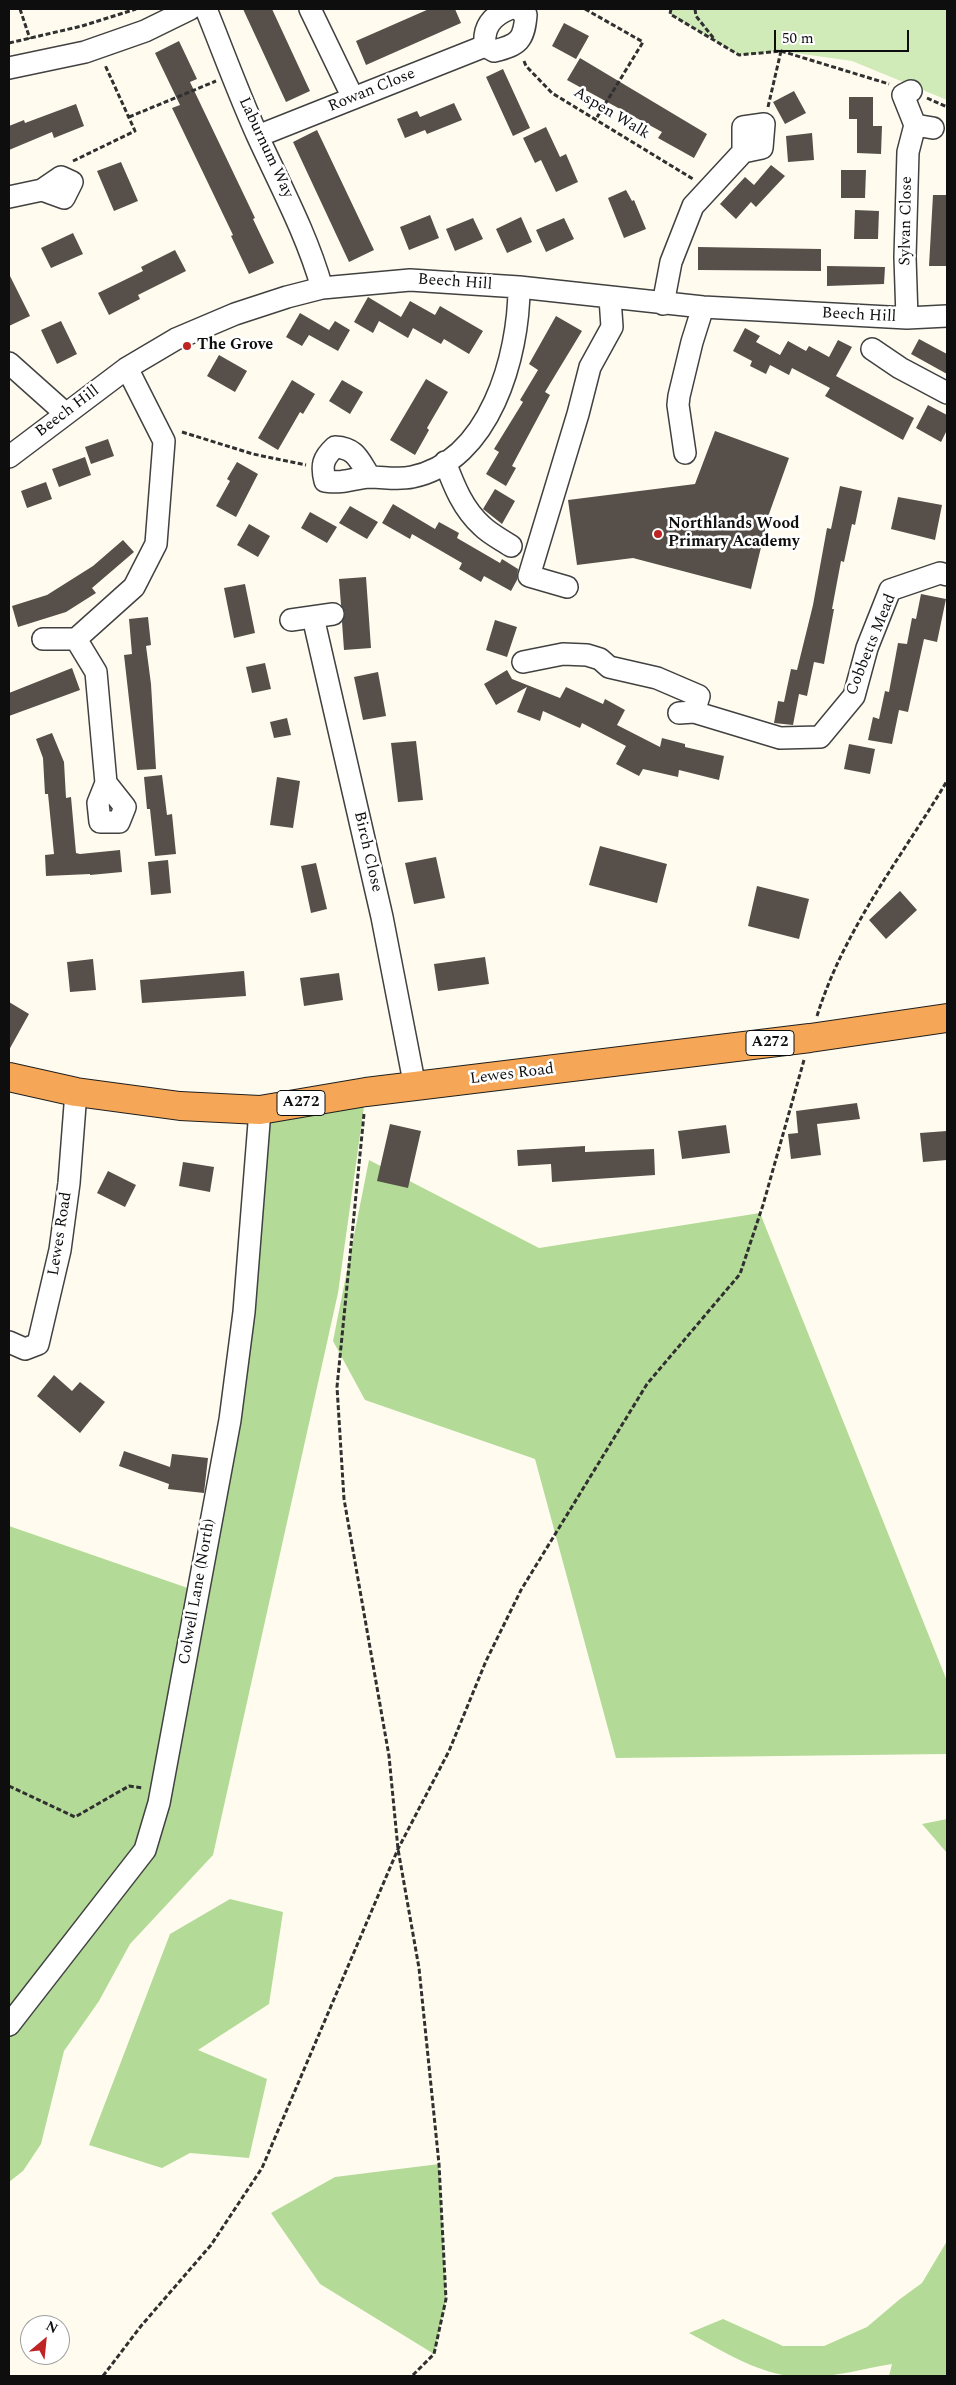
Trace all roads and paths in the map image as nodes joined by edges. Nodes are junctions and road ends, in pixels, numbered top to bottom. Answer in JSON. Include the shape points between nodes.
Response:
{"nodes":[{"id":1,"x":20,"y":9,"type":"edge"},
{"id":2,"x":136,"y":9,"type":"edge"},
{"id":3,"x":190,"y":9,"type":"edge"},
{"id":4,"x":206,"y":9,"type":"edge"},
{"id":5,"x":310,"y":9,"type":"edge"},
{"id":6,"x":509,"y":9,"type":"edge"},
{"id":7,"x":518,"y":9,"type":"edge"},
{"id":8,"x":585,"y":9,"type":"edge"},
{"id":9,"x":670,"y":9,"type":"edge"},
{"id":10,"x":695,"y":9,"type":"edge"},
{"id":11,"x":30,"y":39,"type":"junction"},
{"id":12,"x":717,"y":42,"type":"junction"},
{"id":13,"x":9,"y":44,"type":"edge"},
{"id":14,"x":516,"y":44,"type":"junction"},
{"id":15,"x":485,"y":46,"type":"junction"},
{"id":16,"x":97,"y":47,"type":"junction"},
{"id":17,"x":781,"y":51,"type":"junction"},
{"id":18,"x":9,"y":68,"type":"edge"},
{"id":19,"x":232,"y":74,"type":"junction"},
{"id":20,"x":911,"y":91,"type":"joint"},
{"id":21,"x":353,"y":98,"type":"junction"},
{"id":22,"x":129,"y":117,"type":"junction"},
{"id":23,"x":596,"y":120,"type":"junction"},
{"id":24,"x":764,"y":124,"type":"joint"},
{"id":25,"x":258,"y":136,"type":"junction"},
{"id":26,"x":61,"y":177,"type":"joint"},
{"id":27,"x":709,"y":188,"type":"junction"},
{"id":28,"x":9,"y":197,"type":"edge"},
{"id":29,"x":519,"y":287,"type":"junction"},
{"id":30,"x":322,"y":288,"type":"junction"},
{"id":31,"x":610,"y":298,"type":"junction"},
{"id":32,"x":663,"y":304,"type":"junction"},
{"id":33,"x":703,"y":307,"type":"junction"},
{"id":34,"x":947,"y":316,"type":"edge"},
{"id":35,"x":907,"y":318,"type":"junction"},
{"id":36,"x":872,"y":349,"type":"dead end"},
{"id":37,"x":9,"y":363,"type":"edge"},
{"id":38,"x":127,"y":368,"type":"junction"},
{"id":39,"x":947,"y":393,"type":"edge"},
{"id":40,"x":65,"y":413,"type":"junction"},
{"id":41,"x":155,"y":423,"type":"junction"},
{"id":42,"x":685,"y":453,"type":"dead end"},
{"id":43,"x":9,"y":457,"type":"edge"},
{"id":44,"x":445,"y":462,"type":"junction"},
{"id":45,"x":322,"y":468,"type":"junction"},
{"id":46,"x":370,"y":477,"type":"junction"},
{"id":47,"x":511,"y":546,"type":"dead end"},
{"id":48,"x":947,"y":575,"type":"edge"},
{"id":49,"x":567,"y":586,"type":"dead end"},
{"id":50,"x":291,"y":620,"type":"dead end"},
{"id":51,"x":43,"y":639,"type":"dead end"},
{"id":52,"x":76,"y":639,"type":"junction"},
{"id":53,"x":523,"y":662,"type":"dead end"},
{"id":54,"x":947,"y":781,"type":"edge"},
{"id":55,"x":106,"y":783,"type":"dead end"},
{"id":56,"x":947,"y":1018,"type":"edge"},
{"id":57,"x":810,"y":1038,"type":"junction"},
{"id":58,"x":9,"y":1077,"type":"edge"},
{"id":59,"x":416,"y":1087,"type":"junction"},
{"id":60,"x":76,"y":1092,"type":"junction"},
{"id":61,"x":366,"y":1092,"type":"junction"},
{"id":62,"x":260,"y":1110,"type":"junction"},
{"id":63,"x":9,"y":1342,"type":"edge"},
{"id":64,"x":9,"y":1786,"type":"edge"},
{"id":65,"x":162,"y":1791,"type":"junction"},
{"id":66,"x":398,"y":1849,"type":"junction"},
{"id":67,"x":9,"y":2025,"type":"edge"},
{"id":68,"x":103,"y":2376,"type":"edge"},
{"id":69,"x":412,"y":2376,"type":"edge"}],
"edges":[{"from":1,"to":11,"type":"path"},
{"from":2,"to":11,"type":"path"},
{"from":3,"to":16,"type":"street","via":[[145,31]]},
{"from":4,"to":19,"type":"street","name":"Laburnum Way"},
{"from":5,"to":21,"type":"street"},
{"from":6,"to":15,"type":"street","via":[[496,14],[488,24]]},
{"from":7,"to":14,"type":"street","via":[[526,15],[525,34]]},
{"from":8,"to":23,"type":"path","via":[[643,42]]},
{"from":9,"to":12,"type":"path","via":[[670,14]]},
{"from":10,"to":12,"type":"path","via":[[696,16]]},
{"from":11,"to":13,"type":"path"},
{"from":12,"to":17,"type":"path","via":[[739,55]]},
{"from":14,"to":15,"type":"street","name":"Rowan Close","via":[[494,51]]},
{"from":14,"to":23,"type":"path","name":"Aspen Walk","via":[[526,66],[552,93]]},
{"from":15,"to":21,"type":"street","name":"Rowan Close"},
{"from":16,"to":18,"type":"street"},
{"from":16,"to":22,"type":"path"},
{"from":17,"to":20,"type":"path"},
{"from":17,"to":24,"type":"path"},
{"from":19,"to":22,"type":"path"},
{"from":19,"to":25,"type":"street","name":"Laburnum Way"},
{"from":20,"to":35,"type":"street","name":"Sylvan Close","via":[[903,95],[924,126],[908,152]]},
{"from":21,"to":25,"type":"street","name":"Rowan Close"},
{"from":22,"to":26,"type":"path","via":[[135,131],[67,164]]},
{"from":23,"to":27,"type":"path","name":"Aspen Walk"},
{"from":24,"to":27,"type":"street","via":[[743,127],[743,152]]},
{"from":25,"to":30,"type":"street","name":"Laburnum Way","via":[[309,246]]},
{"from":26,"to":28,"type":"street","via":[[42,190]]},
{"from":27,"to":32,"type":"street","via":[[692,206],[672,262]]},
{"from":29,"to":30,"type":"street","name":"Beech Hill","via":[[410,280]]},
{"from":29,"to":31,"type":"street","name":"Beech Hill"},
{"from":29,"to":44,"type":"street","via":[[519,309],[510,356],[497,399],[462,452]]},
{"from":30,"to":38,"type":"street","name":"Beech Hill","via":[[235,314],[176,339]]},
{"from":31,"to":32,"type":"street","name":"Beech Hill"},
{"from":31,"to":49,"type":"street","via":[[612,327],[590,367],[529,576]]},
{"from":32,"to":33,"type":"street","name":"Beech Hill"},
{"from":33,"to":35,"type":"street","name":"Beech Hill"},
{"from":33,"to":42,"type":"street","via":[[679,396]]},
{"from":34,"to":35,"type":"street","name":"Beech Hill"},
{"from":36,"to":39,"type":"street"},
{"from":37,"to":40,"type":"street"},
{"from":38,"to":40,"type":"street","name":"Beech Hill"},
{"from":38,"to":41,"type":"street"},
{"from":40,"to":43,"type":"street","name":"Beech Hill"},
{"from":41,"to":45,"type":"path","via":[[253,454]]},
{"from":41,"to":52,"type":"street","via":[[164,441],[156,544],[134,587]]},
{"from":44,"to":46,"type":"street","via":[[413,477]]},
{"from":44,"to":47,"type":"street","via":[[466,507],[482,527]]},
{"from":45,"to":46,"type":"street","via":[[325,480],[341,483]]},
{"from":45,"to":46,"type":"street","via":[[326,456],[336,447],[347,448],[355,453]]},
{"from":48,"to":53,"type":"street","name":"Cobbetts Mead","via":[[940,573],[890,590],[854,696],[820,737],[780,738],[686,712],[699,696],[656,678],[609,667],[600,659],[563,654]]},
{"from":50,"to":59,"type":"street","name":"Birch Close","via":[[323,615]]},
{"from":51,"to":52,"type":"street"},
{"from":52,"to":55,"type":"street","via":[[96,672]]},
{"from":54,"to":57,"type":"path","via":[[869,902],[827,985]]},
{"from":56,"to":57,"type":"highway","name":"Lewes Road","number":"A272"},
{"from":57,"to":59,"type":"highway","name":"Lewes Road","number":"A272"},
{"from":57,"to":66,"type":"path","via":[[764,1205],[740,1274],[647,1384],[521,1590],[486,1661],[448,1751]]},
{"from":58,"to":60,"type":"highway","name":"Lewes Road","number":"A272"},
{"from":59,"to":61,"type":"highway","name":"Lewes Road","number":"A272"},
{"from":60,"to":62,"type":"highway","name":"Lewes Road","number":"A272","via":[[180,1106]]},
{"from":60,"to":63,"type":"street","name":"Lewes Road","via":[[60,1250],[38,1344],[25,1349]]},
{"from":61,"to":62,"type":"highway","name":"Lewes Road","number":"A272"},
{"from":61,"to":66,"type":"path","via":[[337,1387],[344,1499],[388,1756]]},
{"from":62,"to":65,"type":"street","name":"Colwell Lane (North)","via":[[244,1312],[230,1420]]},
{"from":64,"to":65,"type":"path","via":[[75,1817],[129,1786]]},
{"from":65,"to":67,"type":"street","name":"Colwell Lane (North)","via":[[145,1850]]},
{"from":66,"to":68,"type":"path","via":[[262,2168],[211,2246],[141,2326]]},
{"from":66,"to":69,"type":"path","via":[[419,1968],[439,2164],[446,2299],[434,2354]]}]}
